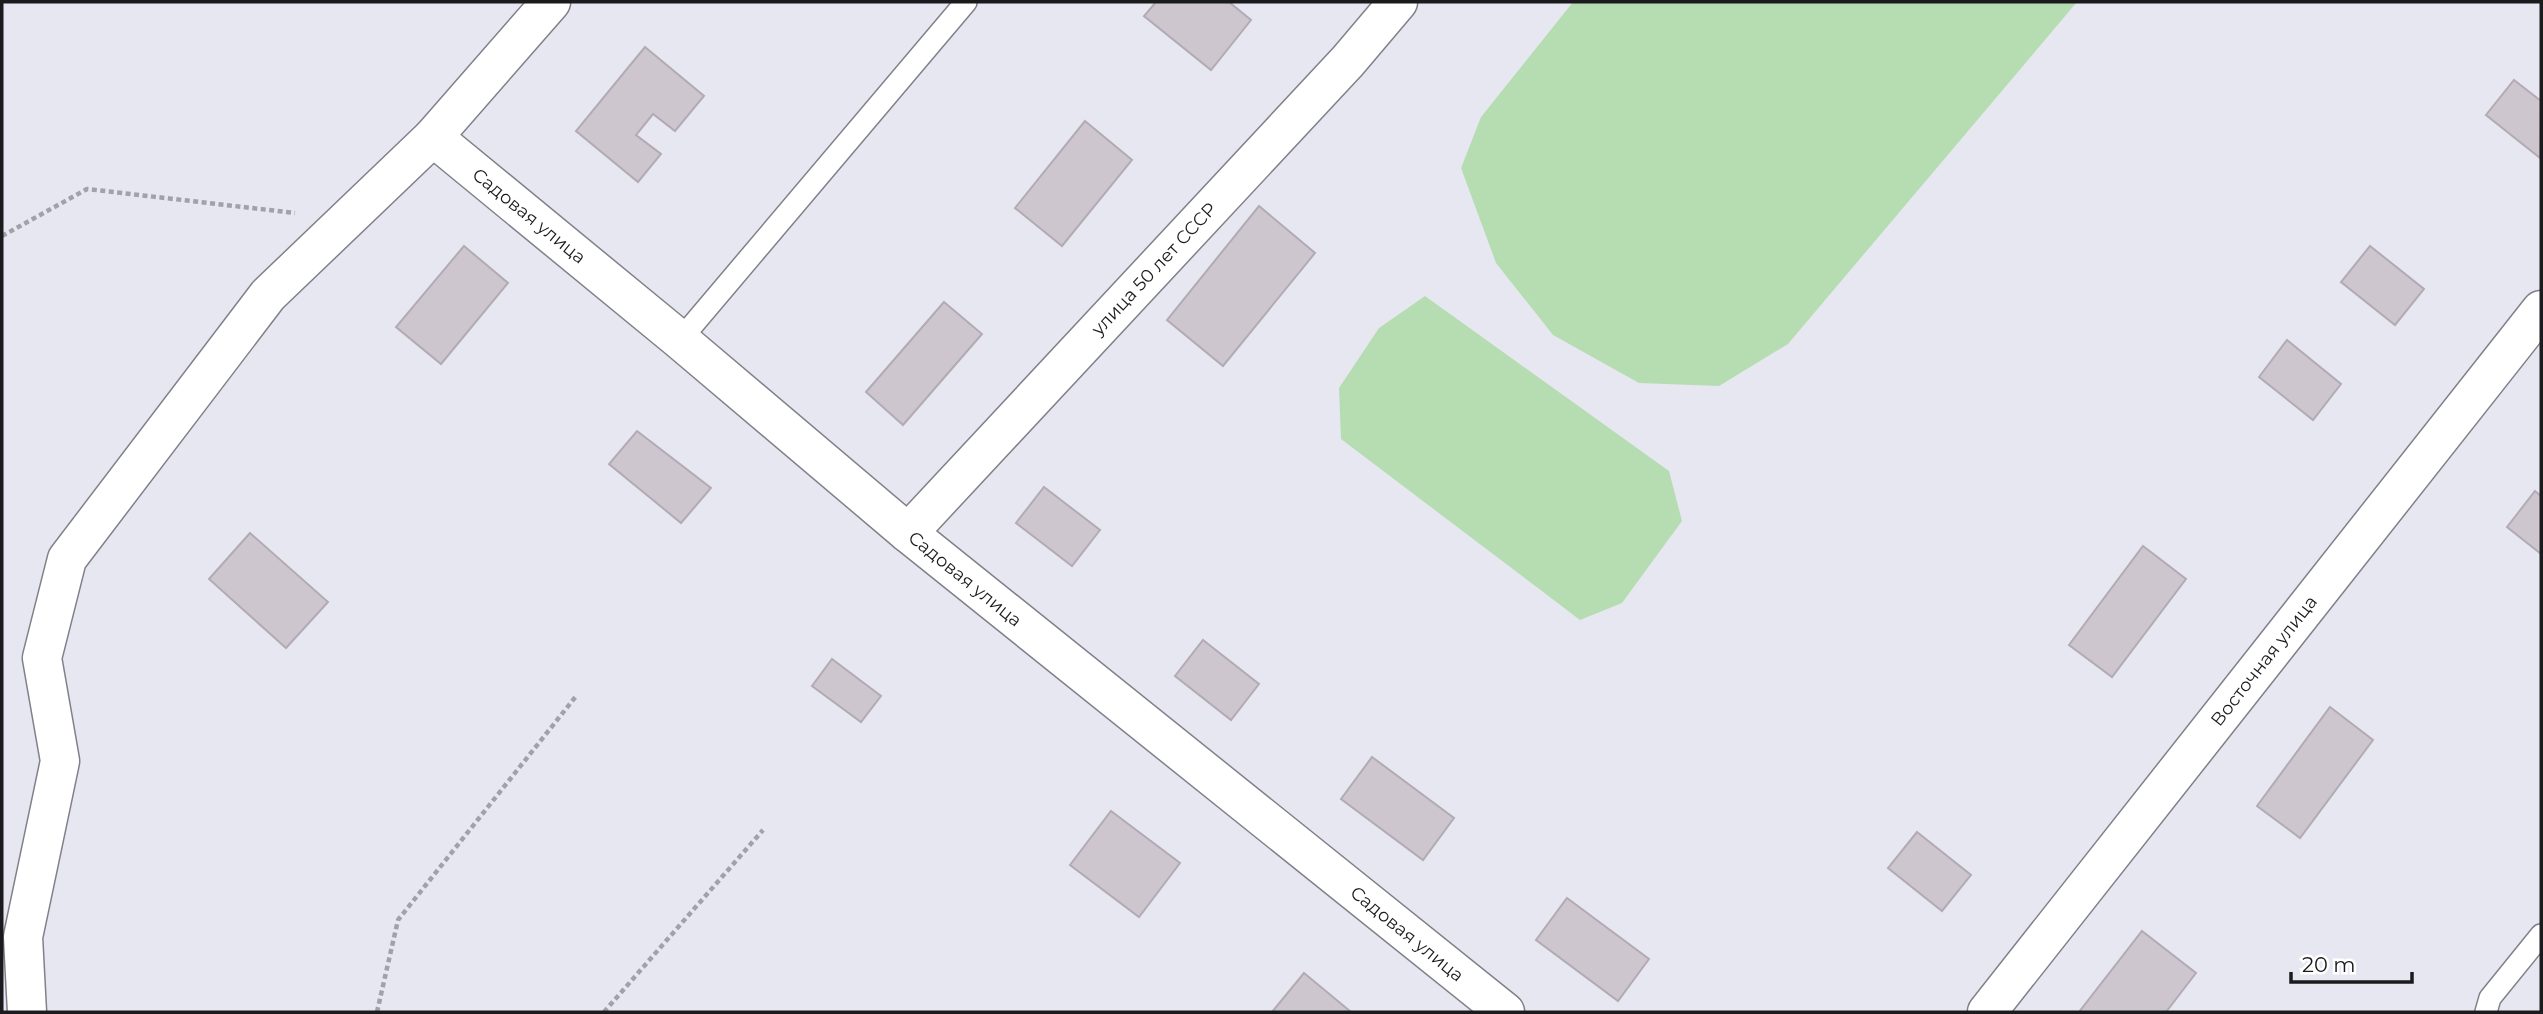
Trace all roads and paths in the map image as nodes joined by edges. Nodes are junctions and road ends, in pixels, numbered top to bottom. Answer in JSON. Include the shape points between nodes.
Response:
{"nodes":[{"id":1,"x":551,"y":2,"type":"edge"},
{"id":2,"x":966,"y":2,"type":"edge"},
{"id":3,"x":1398,"y":2,"type":"edge"},
{"id":4,"x":433,"y":137,"type":"junction"},
{"id":5,"x":301,"y":213,"type":"dead end"},
{"id":6,"x":2,"y":236,"type":"edge"},
{"id":7,"x":2541,"y":310,"type":"edge"},
{"id":8,"x":680,"y":340,"type":"junction"},
{"id":9,"x":908,"y":533,"type":"junction"},
{"id":10,"x":577,"y":695,"type":"dead end"},
{"id":11,"x":763,"y":830,"type":"dead end"},
{"id":12,"x":2541,"y":935,"type":"edge"},
{"id":13,"x":27,"y":1012,"type":"edge"},
{"id":14,"x":377,"y":1012,"type":"edge"},
{"id":15,"x":604,"y":1012,"type":"edge"},
{"id":16,"x":1504,"y":1012,"type":"edge"},
{"id":17,"x":1987,"y":1012,"type":"edge"},
{"id":18,"x":2486,"y":1012,"type":"edge"}],
"edges":[{"from":1,"to":4,"type":"street"},
{"from":2,"to":8,"type":"lane"},
{"from":3,"to":9,"type":"street","name":"улица 50 лет СССР","via":[[1349,61]]},
{"from":4,"to":8,"type":"street","name":"Садовая улица"},
{"from":4,"to":13,"type":"street","via":[[268,295],[67,559],[42,658],[60,761],[23,937]]},
{"from":5,"to":6,"type":"path","via":[[87,190]]},
{"from":7,"to":17,"type":"street","name":"Восточная улица"},
{"from":8,"to":9,"type":"street","name":"Садовая улица"},
{"from":9,"to":16,"type":"street","name":"Садовая улица"},
{"from":10,"to":14,"type":"path","via":[[398,920]]},
{"from":11,"to":15,"type":"path"},
{"from":12,"to":18,"type":"lane","via":[[2490,998]]}]}
